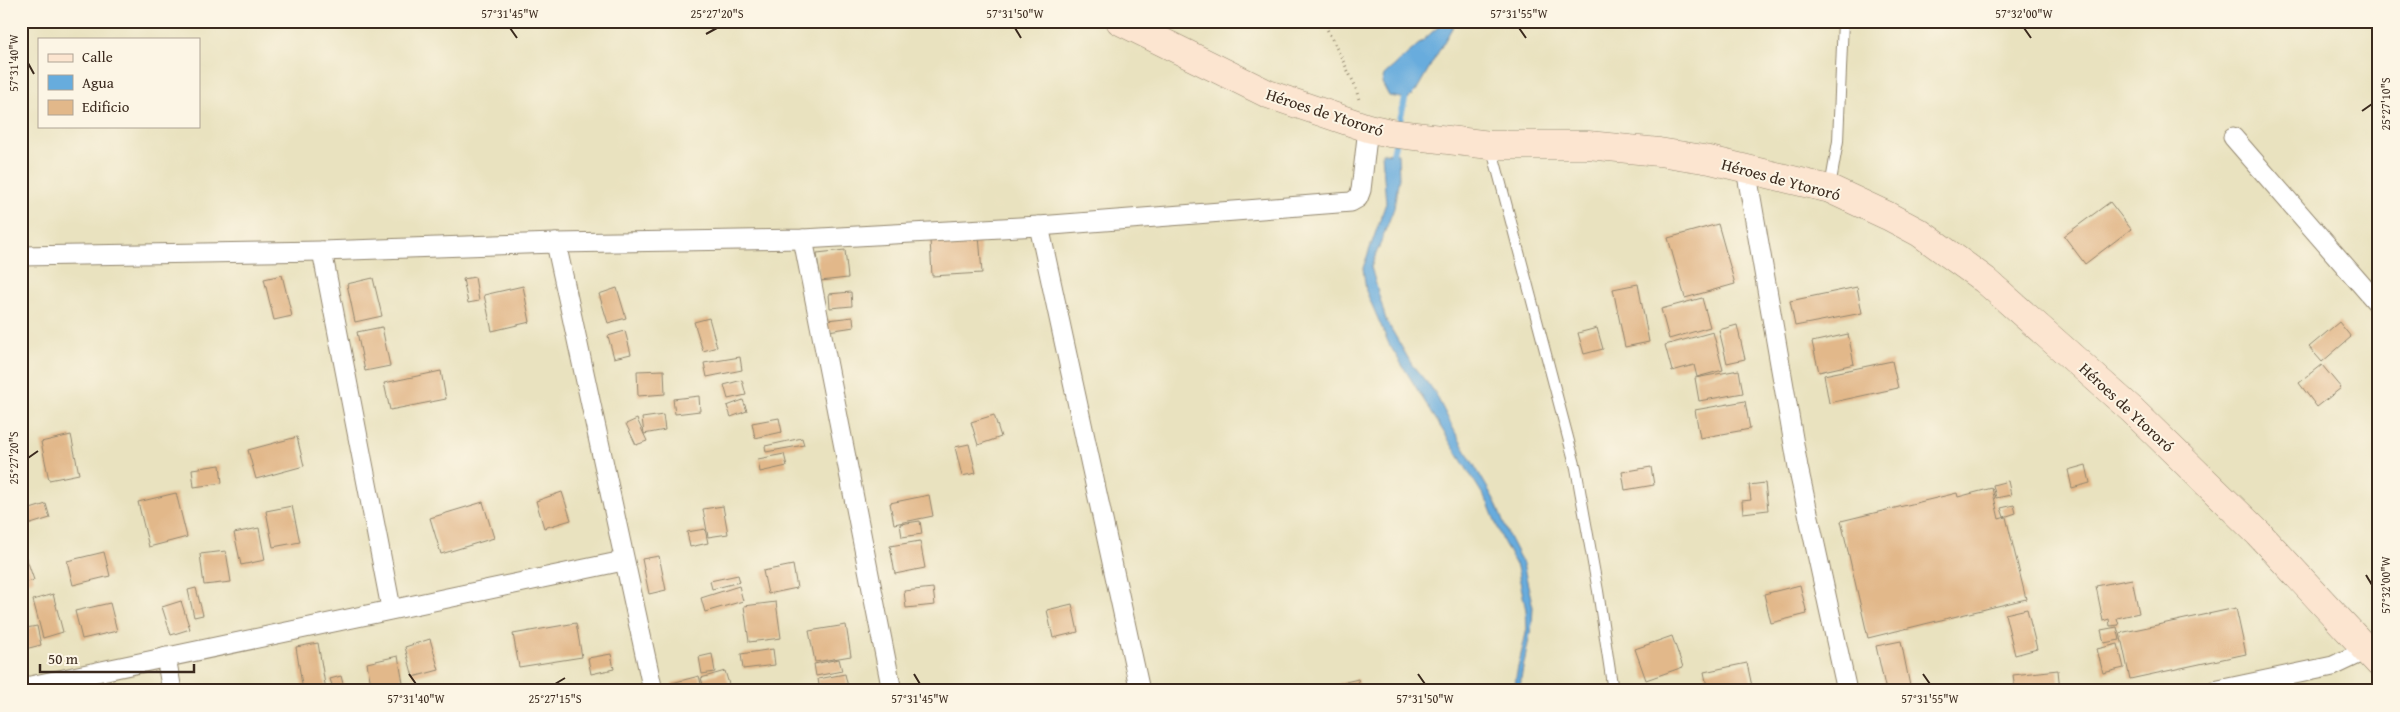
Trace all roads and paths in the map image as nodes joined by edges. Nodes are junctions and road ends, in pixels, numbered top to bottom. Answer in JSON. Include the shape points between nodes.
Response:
{"nodes":[{"id":1,"x":1120,"y":21,"type":"edge"},
{"id":2,"x":1323,"y":21,"type":"edge"},
{"id":3,"x":1843,"y":21,"type":"edge"},
{"id":4,"x":1379,"y":131,"type":"junction"},
{"id":5,"x":2234,"y":137,"type":"dead end"},
{"id":6,"x":1490,"y":145,"type":"junction"},
{"id":7,"x":1746,"y":169,"type":"junction"},
{"id":8,"x":1830,"y":189,"type":"junction"},
{"id":9,"x":1039,"y":226,"type":"junction"},
{"id":10,"x":803,"y":239,"type":"junction"},
{"id":11,"x":556,"y":243,"type":"junction"},
{"id":12,"x":322,"y":251,"type":"junction"},
{"id":13,"x":21,"y":256,"type":"edge"},
{"id":14,"x":2379,"y":305,"type":"edge"},
{"id":15,"x":623,"y":561,"type":"junction"},
{"id":16,"x":392,"y":608,"type":"junction"},
{"id":17,"x":166,"y":657,"type":"junction"},
{"id":18,"x":2373,"y":657,"type":"edge"},
{"id":19,"x":21,"y":688,"type":"edge"},
{"id":20,"x":1136,"y":690,"type":"edge"},
{"id":21,"x":172,"y":691,"type":"edge"},
{"id":22,"x":653,"y":691,"type":"edge"},
{"id":23,"x":892,"y":691,"type":"edge"},
{"id":24,"x":1613,"y":691,"type":"edge"},
{"id":25,"x":1847,"y":691,"type":"edge"},
{"id":26,"x":2214,"y":691,"type":"edge"}],
"edges":[{"from":1,"to":4,"type":"main road","name":"Héroes de Ytororó","via":[[1268,94]]},
{"from":2,"to":4,"type":"path"},
{"from":3,"to":8,"type":"lane","via":[[1838,141]]},
{"from":4,"to":6,"type":"main road","name":"Héroes de Ytororó"},
{"from":4,"to":9,"type":"street","via":[[1358,198],[1351,202]]},
{"from":5,"to":14,"type":"street"},
{"from":6,"to":7,"type":"main road","name":"Héroes de Ytororó","via":[[1588,145],[1659,152]]},
{"from":6,"to":24,"type":"lane","via":[[1576,468]]},
{"from":7,"to":8,"type":"main road","name":"Héroes de Ytororó"},
{"from":7,"to":25,"type":"street","via":[[1798,467]]},
{"from":8,"to":18,"type":"main road","name":"Héroes de Ytororó","via":[[1920,233],[1986,280],[2132,410],[2259,534]]},
{"from":9,"to":10,"type":"street"},
{"from":9,"to":20,"type":"street"},
{"from":10,"to":11,"type":"street"},
{"from":10,"to":23,"type":"street"},
{"from":11,"to":12,"type":"street"},
{"from":11,"to":15,"type":"street"},
{"from":12,"to":13,"type":"street"},
{"from":12,"to":16,"type":"street"},
{"from":15,"to":16,"type":"street"},
{"from":15,"to":22,"type":"street"},
{"from":16,"to":17,"type":"street"},
{"from":17,"to":19,"type":"street"},
{"from":17,"to":21,"type":"street"},
{"from":18,"to":26,"type":"street"}]}
